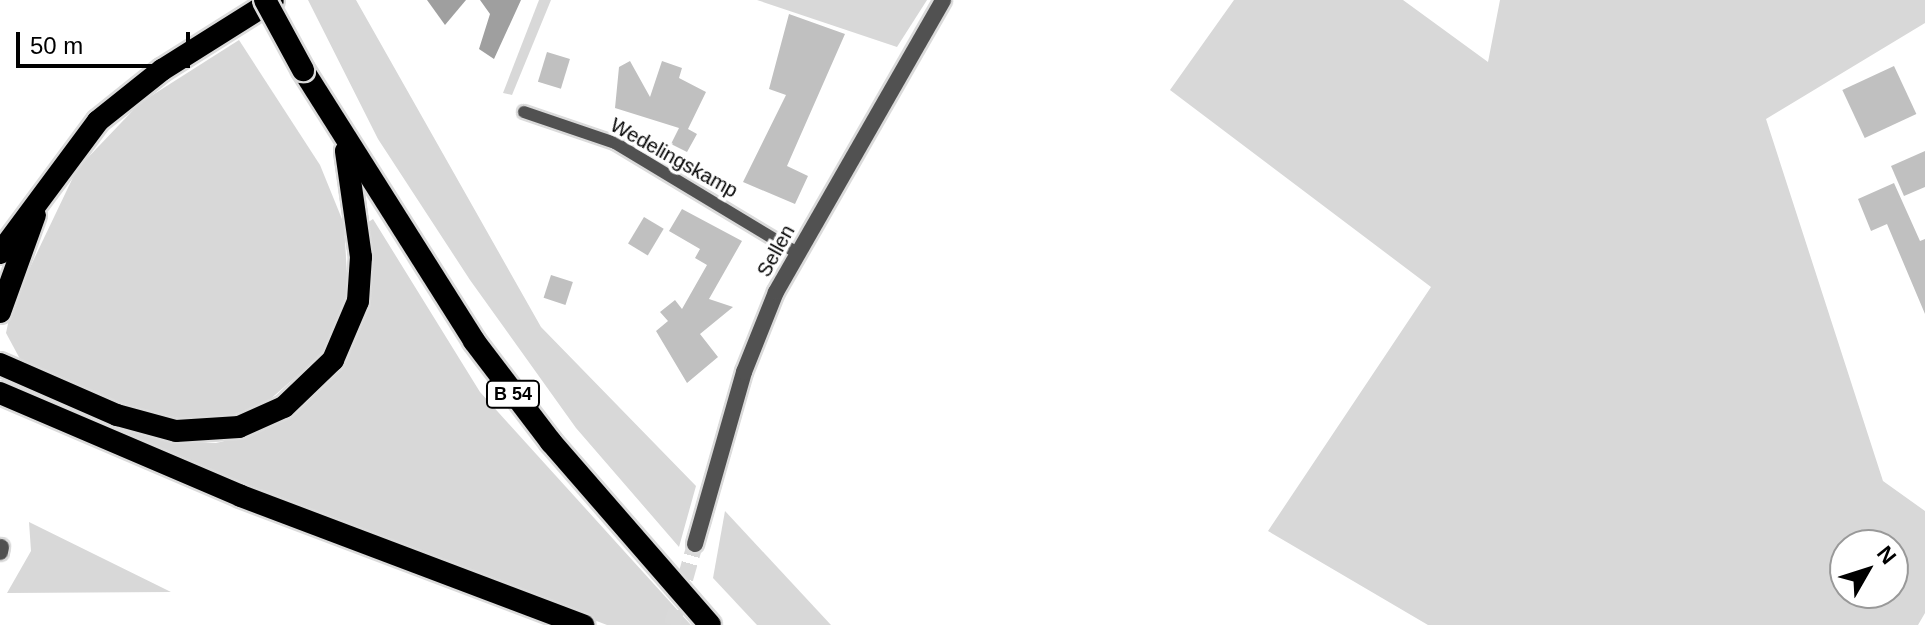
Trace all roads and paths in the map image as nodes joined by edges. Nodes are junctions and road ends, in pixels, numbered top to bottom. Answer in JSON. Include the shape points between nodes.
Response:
{"nodes":[{"id":1,"x":265,"y":0,"type":"edge"},
{"id":2,"x":273,"y":0,"type":"edge"},
{"id":3,"x":943,"y":0,"type":"edge"},
{"id":4,"x":524,"y":112,"type":"dead end"},
{"id":5,"x":345,"y":142,"type":"junction"},
{"id":6,"x":39,"y":205,"type":"junction"},
{"id":7,"x":0,"y":253,"type":"edge"},
{"id":8,"x":797,"y":253,"type":"junction"},
{"id":9,"x":0,"y":312,"type":"edge"},
{"id":10,"x":0,"y":364,"type":"edge"},
{"id":11,"x":0,"y":393,"type":"edge"},
{"id":12,"x":695,"y":544,"type":"tunnel mouth"},
{"id":13,"x":583,"y":625,"type":"edge"},
{"id":14,"x":710,"y":625,"type":"edge"}],
"edges":[{"from":1,"to":5,"type":"highway","number":"B 54","bridge":true},
{"from":2,"to":6,"type":"highway","via":[[106,114]]},
{"from":3,"to":8,"type":"street","name":"Sellen"},
{"from":4,"to":8,"type":"lane","name":"Wedelingskamp","via":[[615,143]]},
{"from":5,"to":10,"type":"highway","via":[[361,257],[358,301],[333,360],[284,407],[239,427],[176,431],[117,415]]},
{"from":5,"to":14,"type":"highway","number":"B 54","via":[[509,389]]},
{"from":6,"to":7,"type":"highway"},
{"from":6,"to":9,"type":"highway"},
{"from":8,"to":12,"type":"street","name":"Sellen","via":[[753,345]]},
{"from":11,"to":13,"type":"highway","via":[[241,496]]}]}
